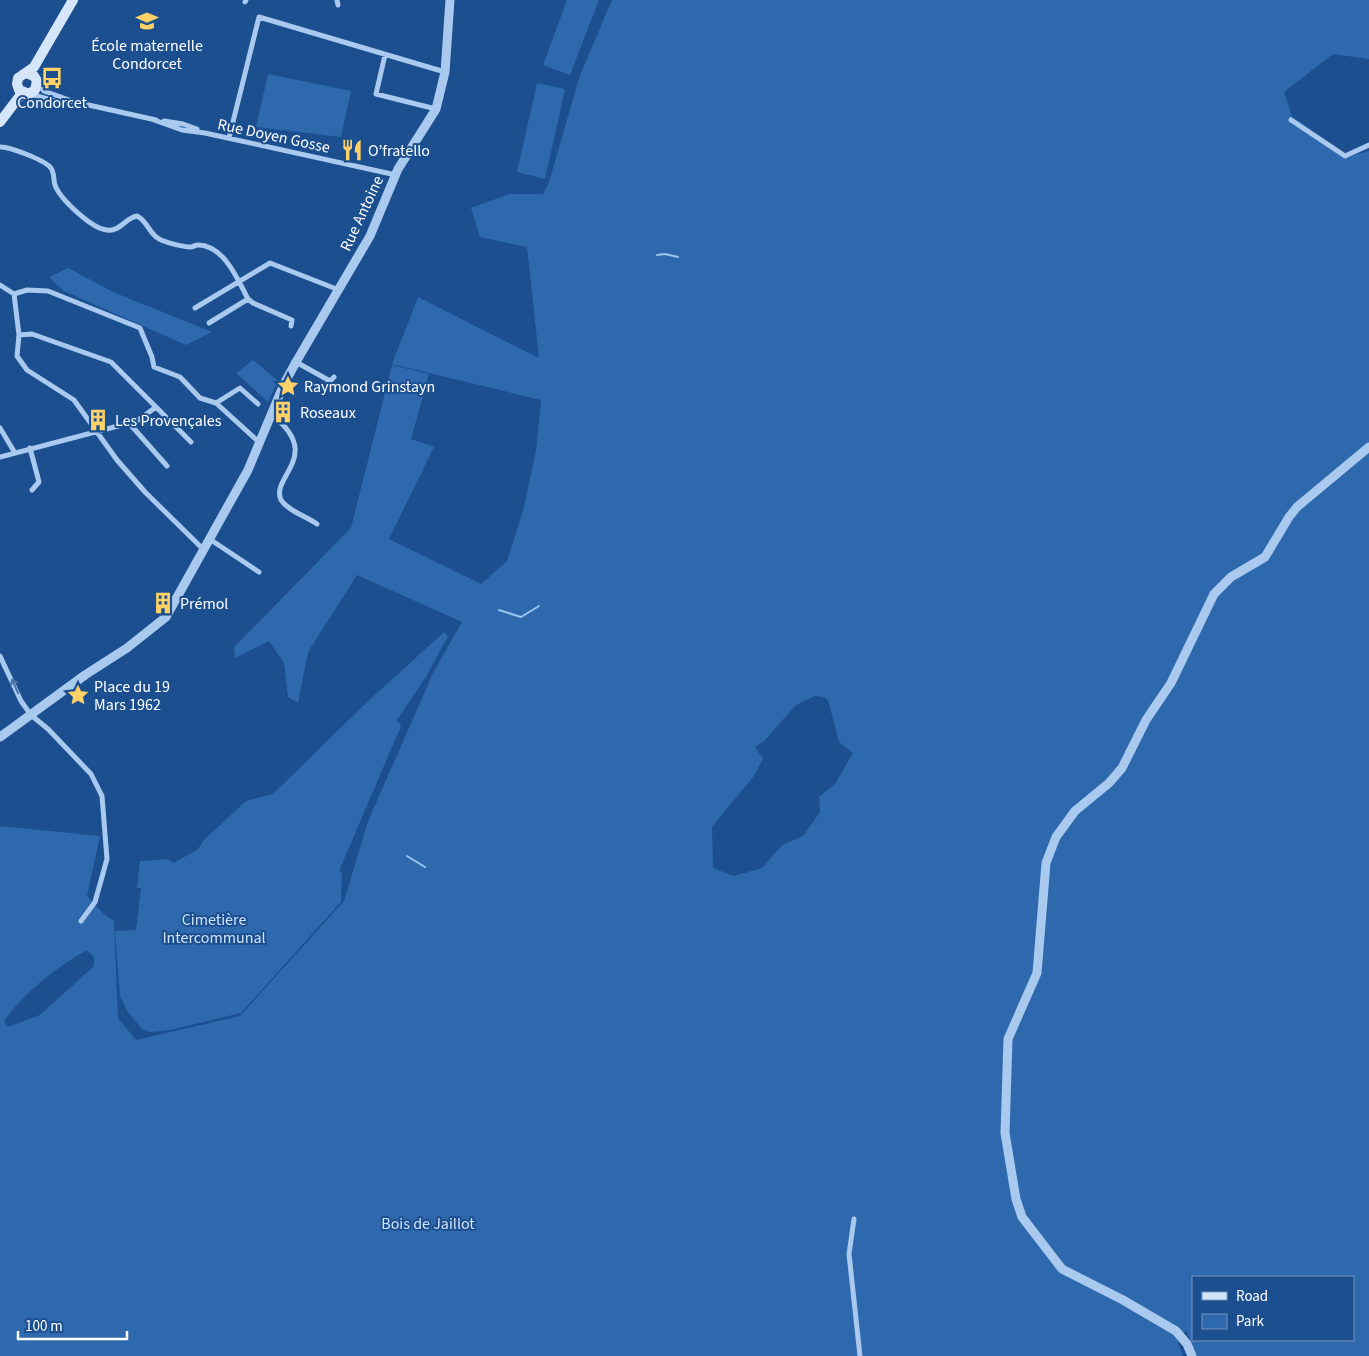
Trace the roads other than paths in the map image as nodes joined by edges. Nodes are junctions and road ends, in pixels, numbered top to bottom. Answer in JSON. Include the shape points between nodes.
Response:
{"nodes":[{"id":1,"x":73,"y":0,"type":"edge"},
{"id":2,"x":80,"y":0,"type":"edge"},
{"id":3,"x":450,"y":0,"type":"edge"},
{"id":4,"x":385,"y":55,"type":"junction"},
{"id":5,"x":445,"y":72,"type":"junction"},
{"id":6,"x":26,"y":73,"type":"junction"},
{"id":7,"x":37,"y":81,"type":"junction"},
{"id":8,"x":23,"y":92,"type":"junction"},
{"id":9,"x":75,"y":102,"type":"junction"},
{"id":10,"x":436,"y":109,"type":"junction"},
{"id":11,"x":0,"y":113,"type":"edge"},
{"id":12,"x":1291,"y":120,"type":"dead end"},
{"id":13,"x":0,"y":122,"type":"edge"},
{"id":14,"x":229,"y":138,"type":"junction"},
{"id":15,"x":1369,"y":145,"type":"edge"},
{"id":16,"x":0,"y":147,"type":"edge"},
{"id":17,"x":396,"y":174,"type":"junction"},
{"id":18,"x":238,"y":281,"type":"junction"},
{"id":19,"x":0,"y":285,"type":"edge"},
{"id":20,"x":339,"y":290,"type":"junction"},
{"id":21,"x":14,"y":294,"type":"junction"},
{"id":22,"x":248,"y":299,"type":"junction"},
{"id":23,"x":195,"y":308,"type":"dead end"},
{"id":24,"x":209,"y":323,"type":"dead end"},
{"id":25,"x":291,"y":326,"type":"dead end"},
{"id":26,"x":19,"y":335,"type":"junction"},
{"id":27,"x":296,"y":362,"type":"junction"},
{"id":28,"x":334,"y":377,"type":"dead end"},
{"id":29,"x":216,"y":403,"type":"junction"},
{"id":30,"x":258,"y":404,"type":"dead end"},
{"id":31,"x":156,"y":407,"type":"junction"},
{"id":32,"x":271,"y":414,"type":"junction"},
{"id":33,"x":129,"y":423,"type":"junction"},
{"id":34,"x":0,"y":428,"type":"edge"},
{"id":35,"x":98,"y":431,"type":"junction"},
{"id":36,"x":191,"y":442,"type":"dead end"},
{"id":37,"x":260,"y":442,"type":"junction"},
{"id":38,"x":1369,"y":447,"type":"edge"},
{"id":39,"x":30,"y":448,"type":"junction"},
{"id":40,"x":14,"y":453,"type":"junction"},
{"id":41,"x":0,"y":456,"type":"edge"},
{"id":42,"x":167,"y":466,"type":"dead end"},
{"id":43,"x":32,"y":490,"type":"dead end"},
{"id":44,"x":316,"y":524,"type":"dead end"},
{"id":45,"x":211,"y":540,"type":"junction"},
{"id":46,"x":204,"y":551,"type":"junction"},
{"id":47,"x":260,"y":572,"type":"dead end"},
{"id":48,"x":0,"y":656,"type":"edge"},
{"id":49,"x":31,"y":715,"type":"junction"},
{"id":50,"x":0,"y":737,"type":"edge"},
{"id":51,"x":81,"y":921,"type":"dead end"},
{"id":52,"x":854,"y":1219,"type":"dead end"},
{"id":53,"x":860,"y":1356,"type":"edge"},
{"id":54,"x":1192,"y":1356,"type":"edge"}],
"edges":[{"from":1,"to":6,"type":"main road","via":[[34,67]]},
{"from":2,"to":7,"type":"main road","via":[[44,56]]},
{"from":3,"to":5,"type":"street","name":"Rue Antoine"},
{"from":4,"to":5,"type":"street"},
{"from":4,"to":10,"type":"street","via":[[376,94]]},
{"from":4,"to":14,"type":"street","via":[[259,17]]},
{"from":5,"to":10,"type":"street","name":"Rue Antoine"},
{"from":6,"to":7,"type":"main road"},
{"from":6,"to":8,"type":"main road","via":[[18,78]]},
{"from":7,"to":8,"type":"main road","via":[[35,90]]},
{"from":7,"to":9,"type":"street","name":"Rue Doyen Gosse","via":[[44,91]]},
{"from":8,"to":9,"type":"street","name":"Rue Doyen Gosse","via":[[55,101]]},
{"from":8,"to":11,"type":"main road"},
{"from":8,"to":13,"type":"main road"},
{"from":9,"to":14,"type":"street","name":"Rue Doyen Gosse","via":[[183,124]]},
{"from":10,"to":17,"type":"street","name":"Rue Antoine"},
{"from":12,"to":15,"type":"street","via":[[1345,156]]},
{"from":14,"to":17,"type":"street","name":"Rue Doyen Gosse"},
{"from":16,"to":18,"type":"street","via":[[10,148],[46,164],[54,174],[58,191],[82,217],[99,228],[115,230],[137,216],[161,240],[213,249],[222,256]]},
{"from":17,"to":20,"type":"street","name":"Rue Antoine","via":[[370,236]]},
{"from":18,"to":20,"type":"street","via":[[264,265],[276,263]]},
{"from":18,"to":22,"type":"street"},
{"from":18,"to":23,"type":"street"},
{"from":19,"to":21,"type":"street"},
{"from":20,"to":27,"type":"street","name":"Rue Antoine"},
{"from":21,"to":26,"type":"street"},
{"from":21,"to":29,"type":"street","via":[[28,290],[48,291],[140,328],[154,367],[180,377],[200,398]]},
{"from":22,"to":24,"type":"street"},
{"from":22,"to":25,"type":"street","via":[[292,320]]},
{"from":26,"to":31,"type":"street","via":[[32,334],[111,362]]},
{"from":26,"to":35,"type":"street","via":[[17,356],[27,370],[74,400]]},
{"from":27,"to":28,"type":"street","via":[[330,381]]},
{"from":27,"to":32,"type":"street","name":"Rue Antoine"},
{"from":29,"to":30,"type":"street","via":[[240,388]]},
{"from":29,"to":37,"type":"street"},
{"from":31,"to":33,"type":"street","via":[[138,421]]},
{"from":31,"to":36,"type":"street"},
{"from":32,"to":37,"type":"street","name":"Rue Antoine"},
{"from":32,"to":44,"type":"street","via":[[289,433],[296,457],[280,488],[281,500]]},
{"from":33,"to":35,"type":"street"},
{"from":33,"to":42,"type":"street"},
{"from":34,"to":40,"type":"street"},
{"from":35,"to":39,"type":"street"},
{"from":35,"to":46,"type":"street","via":[[145,492]]},
{"from":37,"to":45,"type":"street","name":"Rue Antoine"},
{"from":38,"to":54,"type":"street","via":[[1297,508],[1267,555],[1227,580],[1214,594],[1170,684],[1143,725],[1122,768],[1075,811],[1056,837],[1046,863],[1036,973],[1008,1039],[1006,1133],[1016,1199],[1022,1217],[1062,1269],[1176,1331]]},
{"from":39,"to":40,"type":"street"},
{"from":39,"to":43,"type":"street","via":[[39,482]]},
{"from":40,"to":41,"type":"street"},
{"from":45,"to":46,"type":"street","name":"Rue Antoine"},
{"from":45,"to":47,"type":"street"},
{"from":46,"to":49,"type":"street","name":"Rue Antoine","via":[[166,617]]},
{"from":49,"to":48,"type":"street","one_way":true},
{"from":49,"to":50,"type":"street","name":"Rue Antoine"},
{"from":49,"to":51,"type":"street","via":[[91,774],[102,796],[107,858],[95,902]]},
{"from":52,"to":53,"type":"street","via":[[849,1254]]}]}
